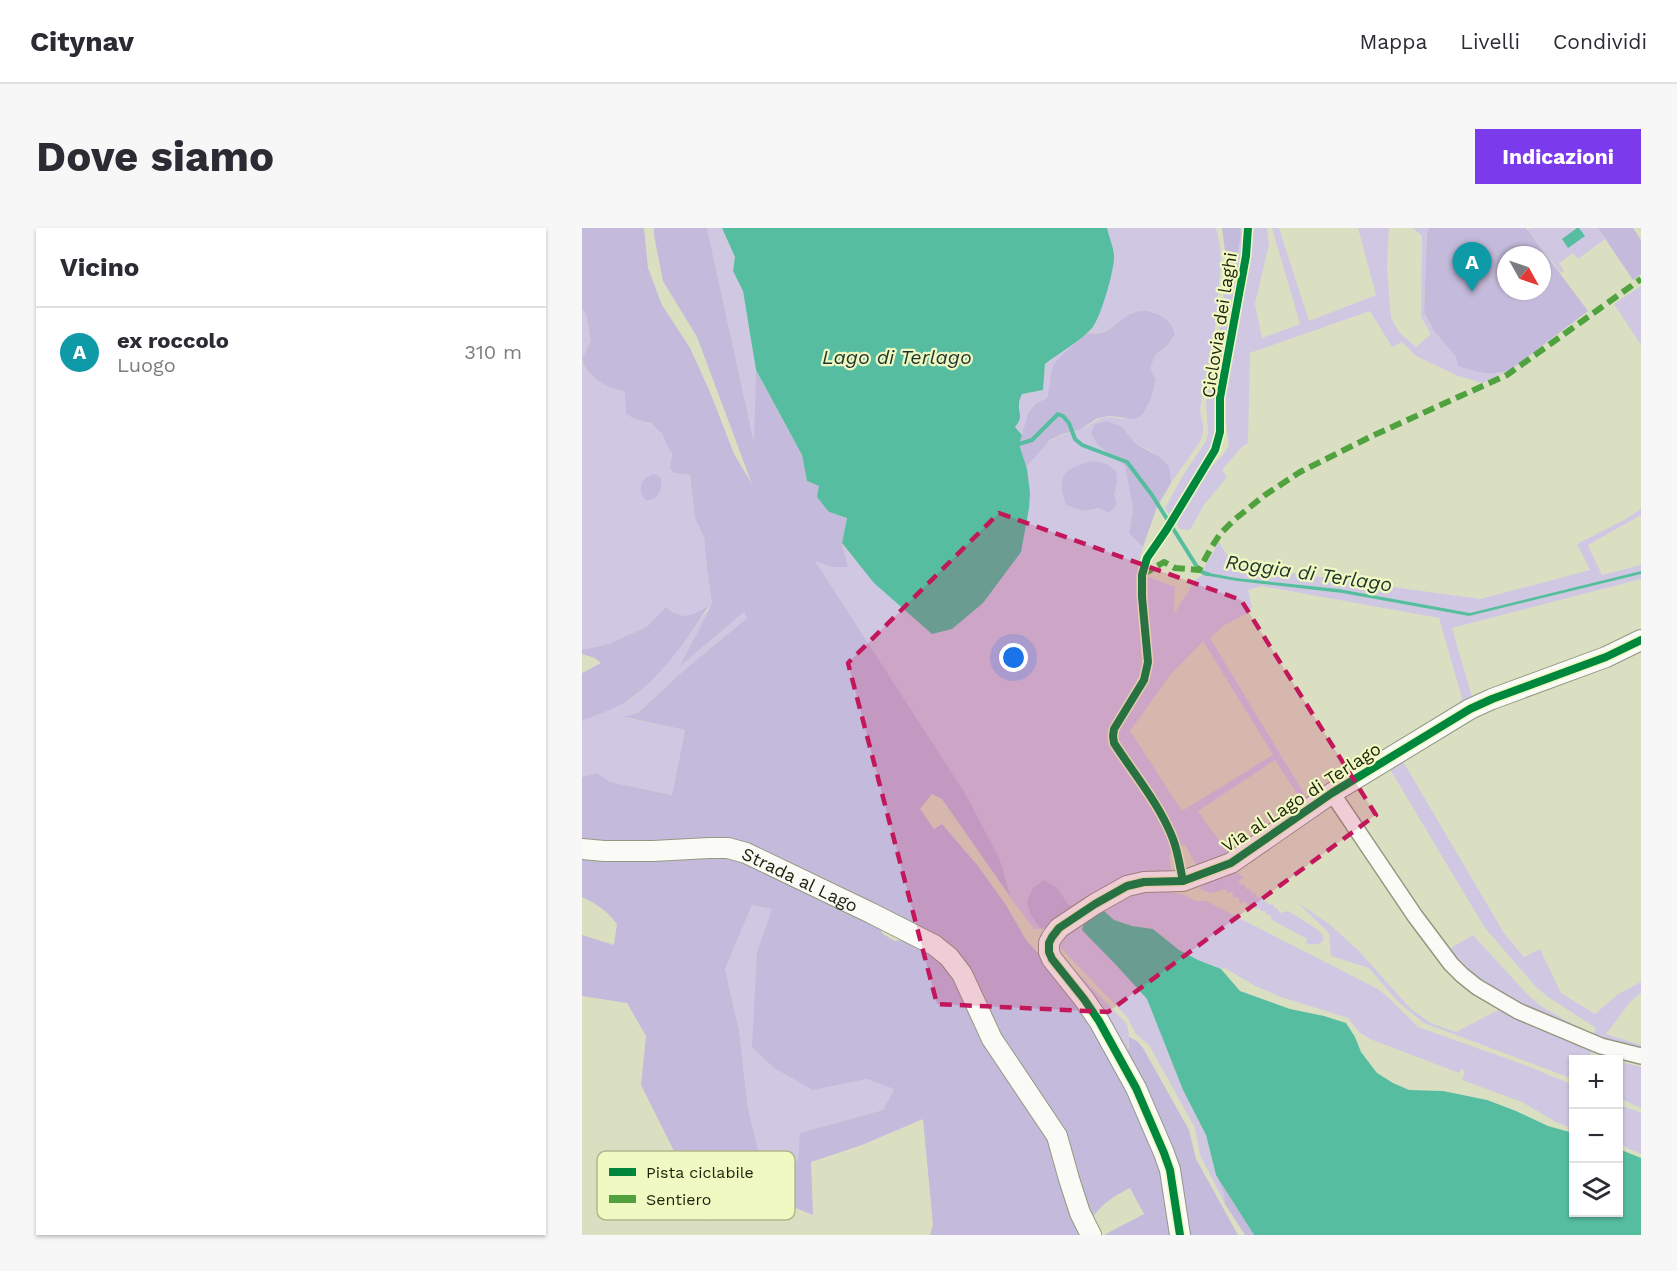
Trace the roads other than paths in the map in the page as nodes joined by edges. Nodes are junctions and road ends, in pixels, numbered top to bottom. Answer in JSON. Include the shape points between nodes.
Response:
{"nodes":[{"id":1,"x":1641,"y":640,"type":"edge"},
{"id":2,"x":1332,"y":793,"type":"junction"},
{"id":3,"x":582,"y":849,"type":"edge"},
{"id":4,"x":1641,"y":1056,"type":"edge"},
{"id":5,"x":1091,"y":1235,"type":"edge"},
{"id":6,"x":1180,"y":1235,"type":"edge"}],
"edges":[{"from":1,"to":2,"type":"street","name":"Via al Lago di Terlago","via":[[1470,709]]},
{"from":2,"to":4,"type":"street","via":[[1415,916],[1462,975],[1518,1011],[1601,1046]]},
{"from":2,"to":6,"type":"street","name":"Via al Lago di Terlago","via":[[1231,863],[1183,881],[1127,886],[1059,928],[1049,943],[1049,952],[1099,1021],[1136,1088],[1170,1170]]},
{"from":3,"to":5,"type":"street","name":"Strada al Lago","via":[[728,848],[746,853],[934,945],[962,974],[992,1040],[1057,1136],[1080,1213]]}]}
